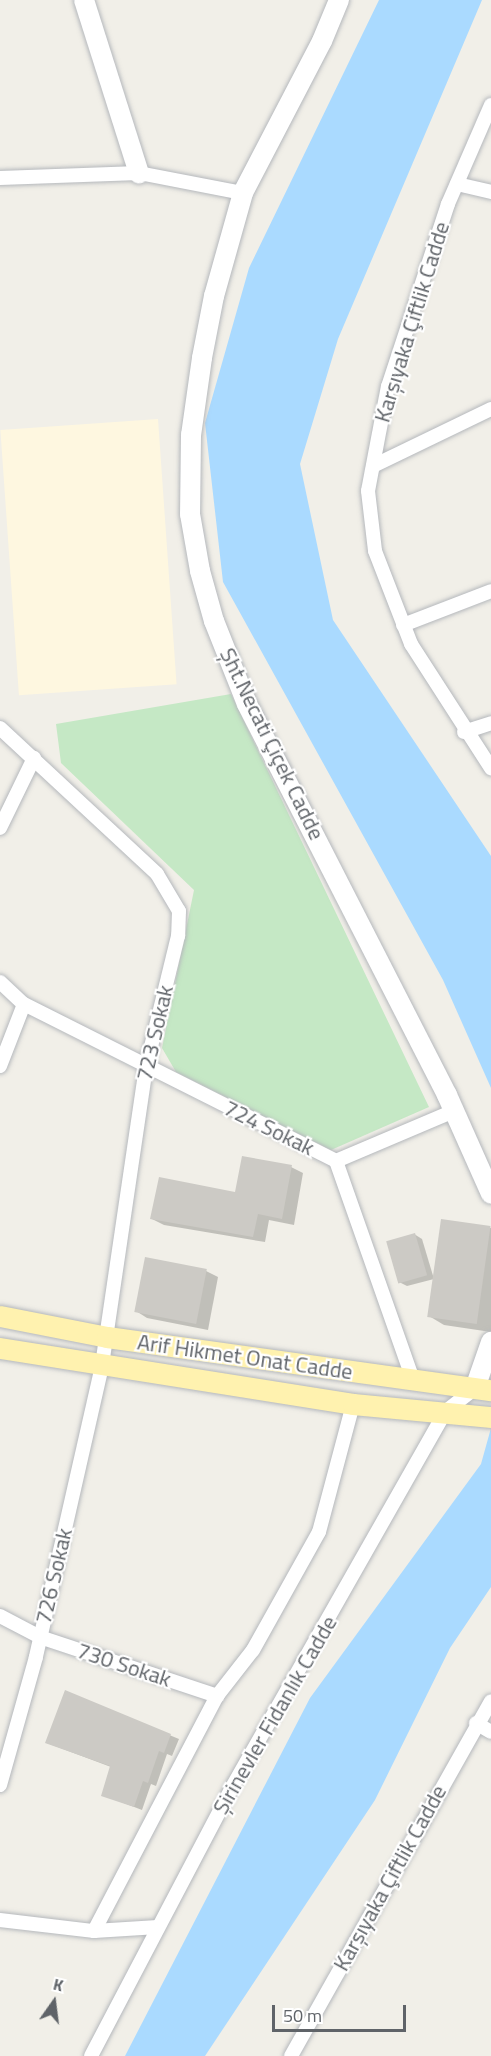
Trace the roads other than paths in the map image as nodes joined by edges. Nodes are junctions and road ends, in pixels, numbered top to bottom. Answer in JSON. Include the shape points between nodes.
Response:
{"nodes":[{"id":1,"x":84,"y":0,"type":"edge"},
{"id":2,"x":339,"y":0,"type":"edge"},
{"id":3,"x":491,"y":105,"type":"edge"},
{"id":4,"x":139,"y":173,"type":"junction"},
{"id":5,"x":0,"y":177,"type":"edge"},
{"id":6,"x":457,"y":184,"type":"junction"},
{"id":7,"x":491,"y":192,"type":"edge"},
{"id":8,"x":243,"y":193,"type":"junction"},
{"id":9,"x":491,"y":409,"type":"edge"},
{"id":10,"x":373,"y":466,"type":"junction"},
{"id":11,"x":491,"y":591,"type":"edge"},
{"id":12,"x":403,"y":625,"type":"junction"},
{"id":13,"x":491,"y":723,"type":"edge"},
{"id":14,"x":0,"y":728,"type":"edge"},
{"id":15,"x":464,"y":732,"type":"junction"},
{"id":16,"x":34,"y":758,"type":"junction"},
{"id":17,"x":491,"y":768,"type":"edge"},
{"id":18,"x":0,"y":828,"type":"edge"},
{"id":19,"x":0,"y":982,"type":"edge"},
{"id":20,"x":24,"y":1004,"type":"junction"},
{"id":21,"x":0,"y":1066,"type":"edge"},
{"id":22,"x":146,"y":1067,"type":"junction"},
{"id":23,"x":454,"y":1111,"type":"junction"},
{"id":24,"x":336,"y":1161,"type":"junction"},
{"id":25,"x":491,"y":1194,"type":"edge"},
{"id":26,"x":0,"y":1316,"type":"edge"},
{"id":27,"x":107,"y":1337,"type":"junction"},
{"id":28,"x":491,"y":1342,"type":"edge"},
{"id":29,"x":0,"y":1348,"type":"edge"},
{"id":30,"x":102,"y":1366,"type":"junction"},
{"id":31,"x":413,"y":1380,"type":"junction"},
{"id":32,"x":483,"y":1389,"type":"edge"},
{"id":33,"x":353,"y":1404,"type":"junction"},
{"id":34,"x":446,"y":1411,"type":"junction"},
{"id":35,"x":488,"y":1417,"type":"edge"},
{"id":36,"x":0,"y":1617,"type":"edge"},
{"id":37,"x":40,"y":1637,"type":"junction"},
{"id":38,"x":217,"y":1696,"type":"junction"},
{"id":39,"x":491,"y":1701,"type":"edge"},
{"id":40,"x":476,"y":1723,"type":"junction"},
{"id":41,"x":491,"y":1732,"type":"edge"},
{"id":42,"x":0,"y":1785,"type":"edge"},
{"id":43,"x":0,"y":1920,"type":"edge"},
{"id":44,"x":158,"y":1927,"type":"junction"},
{"id":45,"x":94,"y":1931,"type":"junction"},
{"id":46,"x":91,"y":2056,"type":"edge"},
{"id":47,"x":291,"y":2056,"type":"edge"}],
"edges":[{"from":1,"to":4,"type":"street"},
{"from":2,"to":8,"type":"street","name":"Şht.Necati Çiçek Cadde","via":[[322,41]]},
{"from":3,"to":6,"type":"street","name":"Karşıyaka Çiftlik Cadde"},
{"from":4,"to":5,"type":"street"},
{"from":4,"to":8,"type":"street"},
{"from":6,"to":7,"type":"street"},
{"from":6,"to":10,"type":"street","name":"Karşıyaka Çiftlik Cadde","via":[[388,386]]},
{"from":8,"to":23,"type":"street","name":"Şht.Necati Çiçek Cadde","via":[[214,296],[191,435],[190,514],[200,571],[214,621],[247,704]]},
{"from":9,"to":10,"type":"street"},
{"from":10,"to":12,"type":"street","name":"Karşıyaka Çiftlik Cadde","via":[[368,491],[375,551]]},
{"from":11,"to":12,"type":"street"},
{"from":12,"to":15,"type":"street","name":"Karşıyaka Çiftlik Cadde"},
{"from":13,"to":15,"type":"street"},
{"from":14,"to":16,"type":"street","name":"723 Sokak"},
{"from":15,"to":17,"type":"street","name":"Karşıyaka Çiftlik Cadde"},
{"from":16,"to":18,"type":"street"},
{"from":16,"to":22,"type":"street","name":"723 Sokak","via":[[157,874],[179,911],[178,936]]},
{"from":19,"to":20,"type":"street","name":"724 Sokak"},
{"from":20,"to":21,"type":"street"},
{"from":20,"to":22,"type":"street","name":"724 Sokak"},
{"from":22,"to":24,"type":"street","name":"724 Sokak"},
{"from":22,"to":27,"type":"street","name":"723 Sokak"},
{"from":23,"to":24,"type":"street"},
{"from":23,"to":25,"type":"street","name":"Şht.Necati Çiçek Cadde"},
{"from":24,"to":31,"type":"street","name":"724 Sokak"},
{"from":26,"to":27,"type":"main road","name":"Arif Hikmet Onat Cadde"},
{"from":27,"to":30,"type":"street","name":"723 Sokak"},
{"from":27,"to":31,"type":"main road","name":"Arif Hikmet Onat Cadde"},
{"from":28,"to":32,"type":"street"},
{"from":29,"to":30,"type":"main road","name":"Arif Hikmet Onat Cadde"},
{"from":30,"to":33,"type":"main road","name":"Arif Hikmet Onat Cadde"},
{"from":30,"to":37,"type":"street","name":"726 Sokak"},
{"from":31,"to":32,"type":"main road","name":"Arif Hikmet Onat Cadde"},
{"from":32,"to":34,"type":"street","name":"Şirinevler Fidanlık Cadde"},
{"from":33,"to":34,"type":"main road","name":"Arif Hikmet Onat Cadde"},
{"from":33,"to":38,"type":"street","via":[[319,1532],[253,1650]]},
{"from":34,"to":35,"type":"main road","name":"Arif Hikmet Onat Cadde"},
{"from":34,"to":44,"type":"street","name":"Şirinevler Fidanlık Cadde","via":[[231,1789]]},
{"from":36,"to":37,"type":"street","name":"730 Sokak"},
{"from":37,"to":38,"type":"street","name":"730 Sokak"},
{"from":37,"to":42,"type":"street","name":"726 Sokak"},
{"from":38,"to":45,"type":"street"},
{"from":39,"to":40,"type":"street","name":"Karşıyaka Çiftlik Cadde"},
{"from":40,"to":41,"type":"street"},
{"from":40,"to":47,"type":"street","name":"Karşıyaka Çiftlik Cadde"},
{"from":43,"to":45,"type":"street"},
{"from":44,"to":45,"type":"street"},
{"from":44,"to":46,"type":"street","name":"Şirinevler Fidanlık Cadde"}]}
